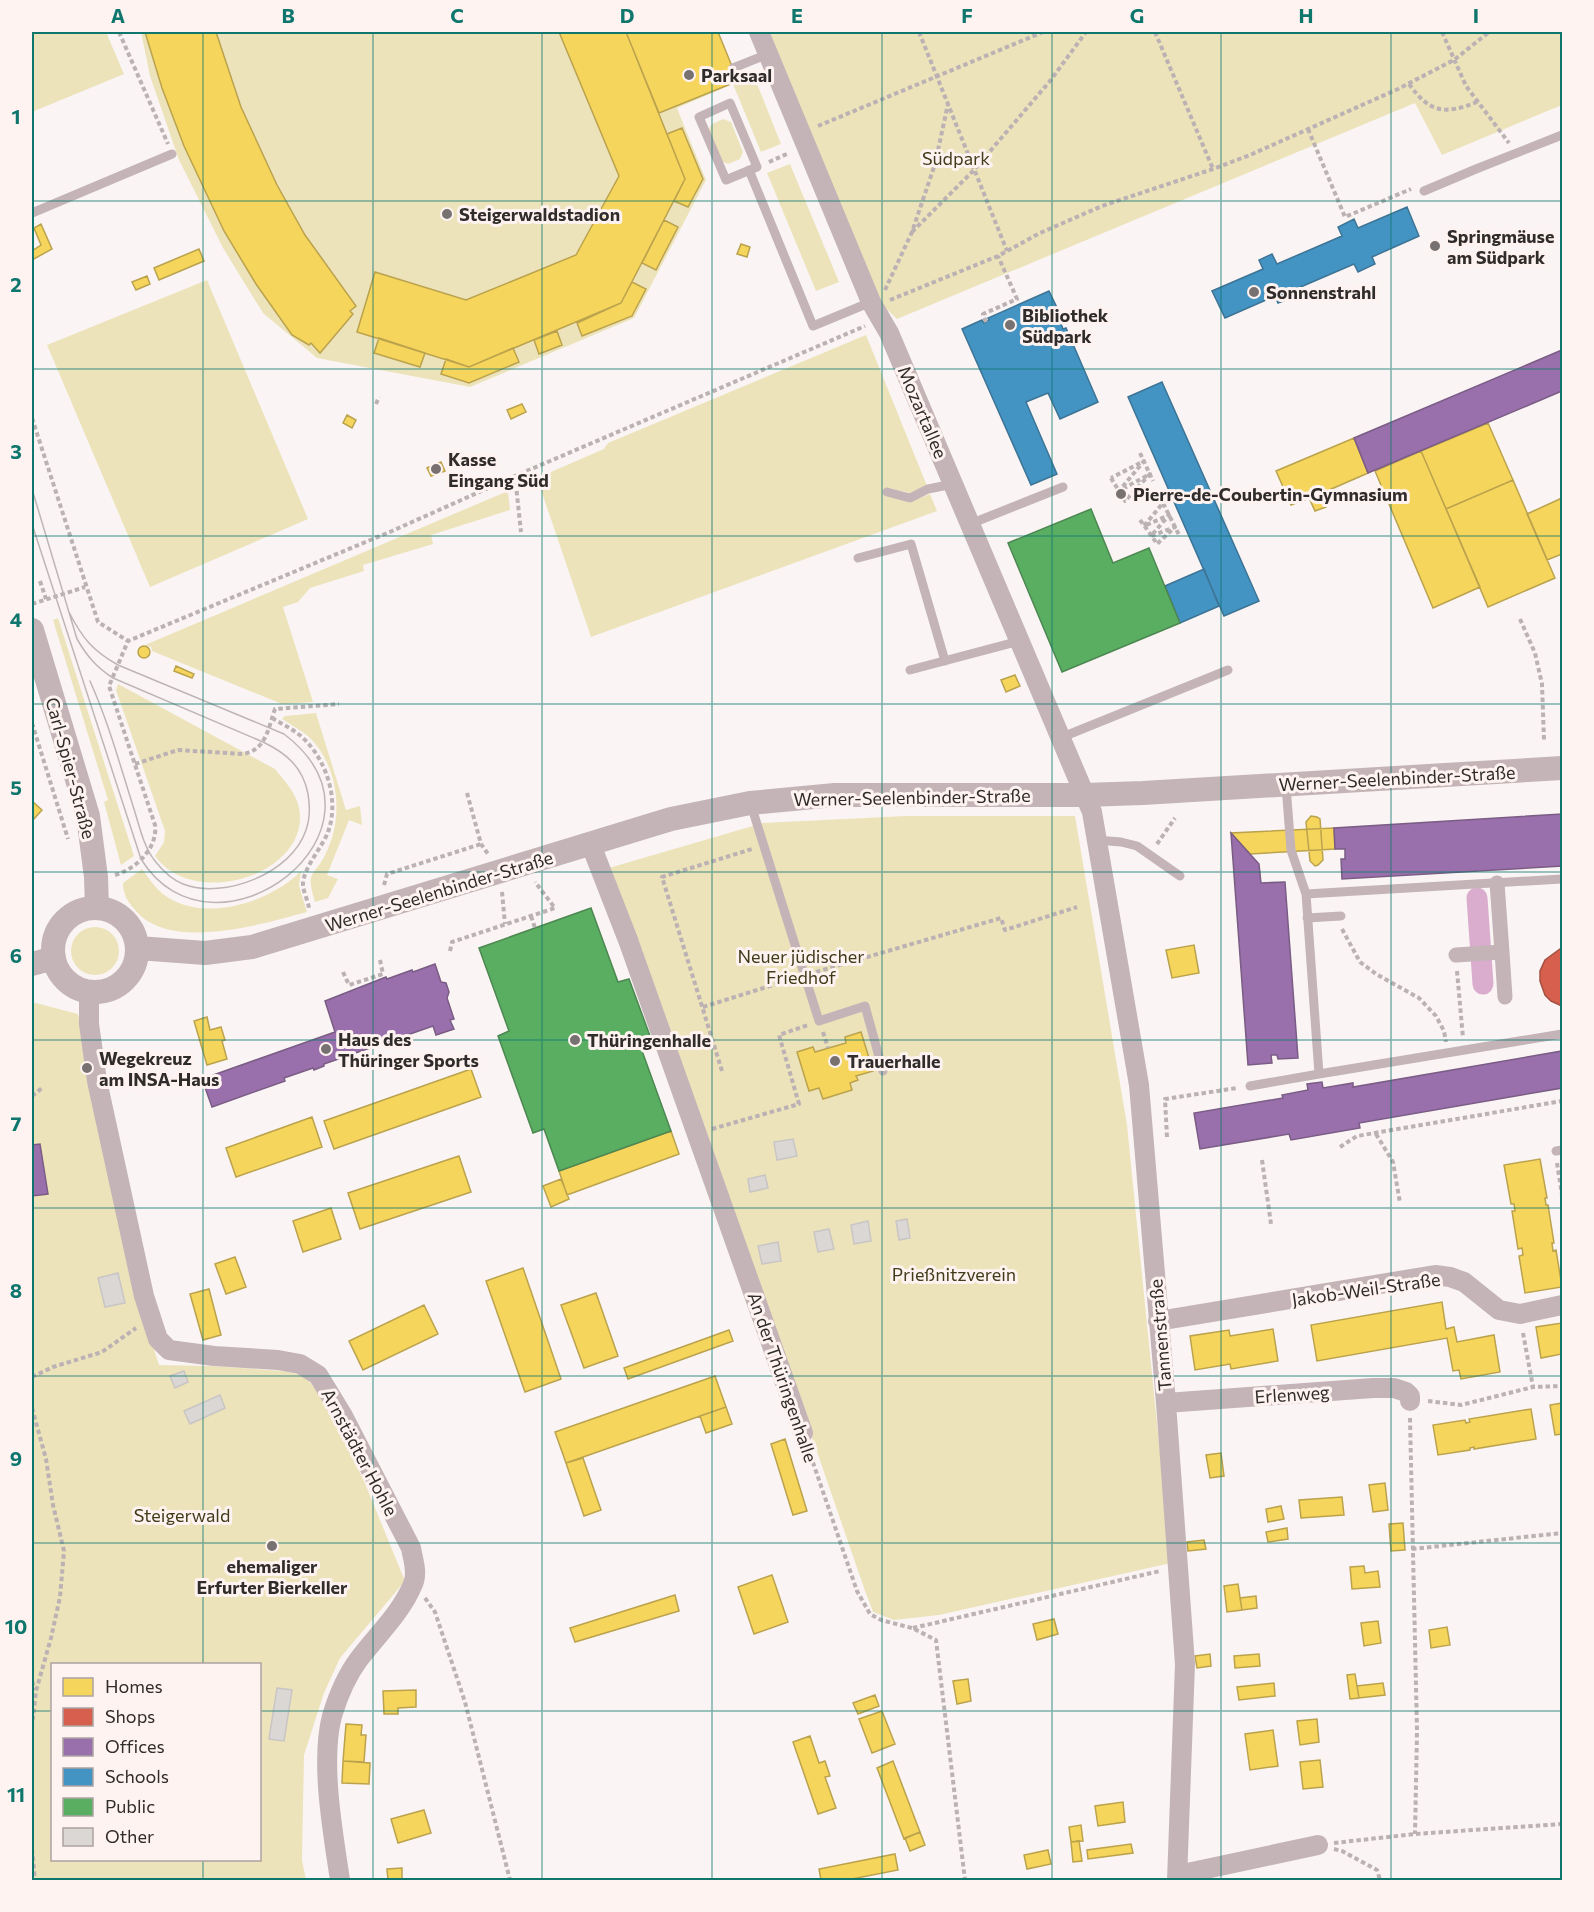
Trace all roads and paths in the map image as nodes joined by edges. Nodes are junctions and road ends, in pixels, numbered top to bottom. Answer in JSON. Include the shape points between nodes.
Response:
{"nodes":[{"id":1,"x":119,"y":32,"type":"edge"},
{"id":2,"x":759,"y":32,"type":"edge"},
{"id":3,"x":919,"y":32,"type":"edge"},
{"id":4,"x":1043,"y":32,"type":"edge"},
{"id":5,"x":1086,"y":32,"type":"edge"},
{"id":6,"x":1155,"y":32,"type":"edge"},
{"id":7,"x":1442,"y":32,"type":"edge"},
{"id":8,"x":1489,"y":32,"type":"edge"},
{"id":9,"x":768,"y":54,"type":"junction"},
{"id":10,"x":1454,"y":60,"type":"junction"},
{"id":11,"x":733,"y":68,"type":"dead end"},
{"id":12,"x":937,"y":76,"type":"junction"},
{"id":13,"x":1408,"y":84,"type":"junction"},
{"id":14,"x":1477,"y":102,"type":"junction"},
{"id":15,"x":948,"y":103,"type":"junction"},
{"id":16,"x":818,"y":126,"type":"dead end"},
{"id":17,"x":1308,"y":129,"type":"junction"},
{"id":18,"x":1563,"y":135,"type":"edge"},
{"id":19,"x":1517,"y":153,"type":"junction"},
{"id":20,"x":172,"y":154,"type":"joint"},
{"id":21,"x":787,"y":154,"type":"dead end"},
{"id":22,"x":764,"y":164,"type":"dead end"},
{"id":23,"x":1213,"y":169,"type":"junction"},
{"id":24,"x":749,"y":170,"type":"junction"},
{"id":25,"x":974,"y":170,"type":"junction"},
{"id":26,"x":1424,"y":191,"type":"joint"},
{"id":27,"x":32,"y":213,"type":"edge"},
{"id":28,"x":912,"y":232,"type":"junction"},
{"id":29,"x":1007,"y":251,"type":"junction"},
{"id":30,"x":998,"y":256,"type":"junction"},
{"id":31,"x":876,"y":308,"type":"junction"},
{"id":32,"x":986,"y":322,"type":"dead end"},
{"id":33,"x":379,"y":397,"type":"dead end"},
{"id":34,"x":376,"y":404,"type":"dead end"},
{"id":35,"x":32,"y":418,"type":"edge"},
{"id":36,"x":1140,"y":453,"type":"dead end"},
{"id":37,"x":1144,"y":461,"type":"junction"},
{"id":38,"x":1150,"y":474,"type":"junction"},
{"id":39,"x":515,"y":476,"type":"junction"},
{"id":40,"x":1153,"y":481,"type":"dead end"},
{"id":41,"x":953,"y":484,"type":"junction"},
{"id":42,"x":1063,"y":487,"type":"dead end"},
{"id":43,"x":1119,"y":491,"type":"junction"},
{"id":44,"x":887,"y":492,"type":"dead end"},
{"id":45,"x":1169,"y":515,"type":"junction"},
{"id":46,"x":1140,"y":520,"type":"dead end"},
{"id":47,"x":970,"y":524,"type":"junction"},
{"id":48,"x":1144,"y":526,"type":"junction"},
{"id":49,"x":1175,"y":527,"type":"junction"},
{"id":50,"x":521,"y":532,"type":"dead end"},
{"id":51,"x":1151,"y":536,"type":"junction"},
{"id":52,"x":1179,"y":536,"type":"dead end"},
{"id":53,"x":858,"y":558,"type":"dead end"},
{"id":54,"x":40,"y":581,"type":"dead end"},
{"id":55,"x":85,"y":587,"type":"junction"},
{"id":56,"x":46,"y":599,"type":"junction"},
{"id":57,"x":32,"y":604,"type":"edge"},
{"id":58,"x":1520,"y":618,"type":"dead end"},
{"id":59,"x":32,"y":630,"type":"edge"},
{"id":60,"x":128,"y":641,"type":"junction"},
{"id":61,"x":1019,"y":641,"type":"junction"},
{"id":62,"x":35,"y":657,"type":"edge"},
{"id":63,"x":945,"y":661,"type":"junction"},
{"id":64,"x":910,"y":670,"type":"dead end"},
{"id":65,"x":1228,"y":670,"type":"dead end"},
{"id":66,"x":339,"y":704,"type":"dead end"},
{"id":67,"x":272,"y":718,"type":"junction"},
{"id":68,"x":32,"y":723,"type":"edge"},
{"id":69,"x":1060,"y":738,"type":"junction"},
{"id":70,"x":1544,"y":741,"type":"dead end"},
{"id":71,"x":135,"y":764,"type":"junction"},
{"id":72,"x":1563,"y":768,"type":"edge"},
{"id":73,"x":1286,"y":785,"type":"junction"},
{"id":74,"x":467,"y":793,"type":"dead end"},
{"id":75,"x":1084,"y":795,"type":"junction"},
{"id":76,"x":750,"y":803,"type":"junction"},
{"id":77,"x":474,"y":819,"type":"dead end"},
{"id":78,"x":1175,"y":819,"type":"dead end"},
{"id":79,"x":1096,"y":840,"type":"junction"},
{"id":80,"x":481,"y":844,"type":"dead end"},
{"id":81,"x":591,"y":845,"type":"junction"},
{"id":82,"x":763,"y":846,"type":"junction"},
{"id":83,"x":70,"y":848,"type":"dead end"},
{"id":84,"x":1150,"y":855,"type":"junction"},
{"id":85,"x":1180,"y":876,"type":"dead end"},
{"id":86,"x":96,"y":877,"type":"junction"},
{"id":87,"x":1563,"y":879,"type":"edge"},
{"id":88,"x":535,"y":882,"type":"dead end"},
{"id":89,"x":1497,"y":883,"type":"junction"},
{"id":90,"x":502,"y":892,"type":"dead end"},
{"id":91,"x":1306,"y":894,"type":"junction"},
{"id":92,"x":97,"y":907,"type":"junction"},
{"id":93,"x":1077,"y":907,"type":"dead end"},
{"id":94,"x":377,"y":910,"type":"junction"},
{"id":95,"x":531,"y":916,"type":"junction"},
{"id":96,"x":1341,"y":916,"type":"joint"},
{"id":97,"x":1307,"y":918,"type":"junction"},
{"id":98,"x":505,"y":924,"type":"junction"},
{"id":99,"x":535,"y":928,"type":"dead end"},
{"id":100,"x":315,"y":929,"type":"junction"},
{"id":101,"x":138,"y":948,"type":"junction"},
{"id":102,"x":450,"y":951,"type":"dead end"},
{"id":103,"x":1502,"y":952,"type":"junction"},
{"id":104,"x":1456,"y":955,"type":"joint"},
{"id":105,"x":380,"y":960,"type":"dead end"},
{"id":106,"x":43,"y":961,"type":"edge"},
{"id":107,"x":343,"y":972,"type":"dead end"},
{"id":108,"x":804,"y":975,"type":"junction"},
{"id":109,"x":89,"y":991,"type":"junction"},
{"id":110,"x":1505,"y":997,"type":"dead end"},
{"id":111,"x":703,"y":1007,"type":"junction"},
{"id":112,"x":819,"y":1021,"type":"junction"},
{"id":113,"x":1563,"y":1034,"type":"edge"},
{"id":114,"x":824,"y":1036,"type":"dead end"},
{"id":115,"x":828,"y":1048,"type":"dead end"},
{"id":116,"x":1464,"y":1050,"type":"junction"},
{"id":117,"x":1447,"y":1053,"type":"junction"},
{"id":118,"x":723,"y":1071,"type":"dead end"},
{"id":119,"x":883,"y":1071,"type":"dead end"},
{"id":120,"x":1319,"y":1074,"type":"junction"},
{"id":121,"x":1250,"y":1086,"type":"joint"},
{"id":122,"x":42,"y":1088,"type":"dead end"},
{"id":123,"x":32,"y":1096,"type":"edge"},
{"id":124,"x":1563,"y":1101,"type":"edge"},
{"id":125,"x":697,"y":1133,"type":"junction"},
{"id":126,"x":1376,"y":1133,"type":"junction"},
{"id":127,"x":1167,"y":1137,"type":"dead end"},
{"id":128,"x":1340,"y":1147,"type":"dead end"},
{"id":129,"x":1559,"y":1151,"type":"edge"},
{"id":130,"x":1262,"y":1160,"type":"dead end"},
{"id":131,"x":1563,"y":1195,"type":"edge"},
{"id":132,"x":1400,"y":1203,"type":"dead end"},
{"id":133,"x":1271,"y":1224,"type":"dead end"},
{"id":134,"x":1563,"y":1305,"type":"edge"},
{"id":135,"x":1520,"y":1314,"type":"junction"},
{"id":136,"x":1158,"y":1321,"type":"junction"},
{"id":137,"x":134,"y":1329,"type":"dead end"},
{"id":138,"x":32,"y":1377,"type":"edge"},
{"id":139,"x":1563,"y":1386,"type":"edge"},
{"id":140,"x":1533,"y":1387,"type":"junction"},
{"id":141,"x":1417,"y":1401,"type":"junction"},
{"id":142,"x":1166,"y":1403,"type":"junction"},
{"id":143,"x":32,"y":1408,"type":"edge"},
{"id":144,"x":803,"y":1433,"type":"joint"},
{"id":145,"x":1563,"y":1533,"type":"edge"},
{"id":146,"x":1412,"y":1549,"type":"junction"},
{"id":147,"x":1179,"y":1567,"type":"junction"},
{"id":148,"x":414,"y":1583,"type":"junction"},
{"id":149,"x":912,"y":1628,"type":"junction"},
{"id":150,"x":32,"y":1682,"type":"edge"},
{"id":151,"x":36,"y":1691,"type":"junction"},
{"id":152,"x":32,"y":1726,"type":"edge"},
{"id":153,"x":1563,"y":1824,"type":"edge"},
{"id":154,"x":1415,"y":1834,"type":"junction"},
{"id":155,"x":1318,"y":1845,"type":"junction"},
{"id":156,"x":32,"y":1849,"type":"edge"},
{"id":157,"x":1178,"y":1878,"type":"edge"},
{"id":158,"x":35,"y":1881,"type":"edge"},
{"id":159,"x":340,"y":1881,"type":"edge"},
{"id":160,"x":510,"y":1881,"type":"edge"},
{"id":161,"x":965,"y":1881,"type":"edge"},
{"id":162,"x":1380,"y":1881,"type":"edge"}],
"edges":[{"from":1,"to":20,"type":"path"},
{"from":2,"to":9,"type":"street","name":"Mozartallee"},
{"from":3,"to":12,"type":"path"},
{"from":4,"to":12,"type":"path"},
{"from":5,"to":25,"type":"path"},
{"from":6,"to":23,"type":"path"},
{"from":7,"to":10,"type":"path"},
{"from":8,"to":10,"type":"path"},
{"from":9,"to":11,"type":"lane"},
{"from":9,"to":31,"type":"street","name":"Mozartallee"},
{"from":10,"to":13,"type":"path"},
{"from":10,"to":14,"type":"path"},
{"from":12,"to":15,"type":"path"},
{"from":12,"to":16,"type":"path"},
{"from":13,"to":14,"type":"path","via":[[1420,99],[1436,109],[1457,110]]},
{"from":13,"to":17,"type":"path"},
{"from":14,"to":19,"type":"path"},
{"from":15,"to":25,"type":"path"},
{"from":15,"to":28,"type":"path","via":[[935,164]]},
{"from":17,"to":23,"type":"path"},
{"from":17,"to":26,"type":"path","via":[[1345,217],[1409,189]]},
{"from":18,"to":19,"type":"lane"},
{"from":19,"to":26,"type":"lane"},
{"from":20,"to":27,"type":"lane"},
{"from":21,"to":22,"type":"path"},
{"from":23,"to":29,"type":"path","via":[[1102,206]]},
{"from":24,"to":24,"type":"lane","via":[[726,180],[699,117],[729,103],[757,167]]},
{"from":24,"to":31,"type":"lane","via":[[813,326]]},
{"from":25,"to":28,"type":"path"},
{"from":25,"to":29,"type":"path"},
{"from":28,"to":31,"type":"path"},
{"from":29,"to":30,"type":"path"},
{"from":30,"to":31,"type":"path"},
{"from":30,"to":32,"type":"path","via":[[1017,299],[983,314]]},
{"from":31,"to":39,"type":"path"},
{"from":31,"to":41,"type":"street","name":"Mozartallee"},
{"from":33,"to":34,"type":"path"},
{"from":35,"to":55,"type":"path"},
{"from":36,"to":37,"type":"path"},
{"from":37,"to":38,"type":"path"},
{"from":37,"to":43,"type":"path"},
{"from":37,"to":43,"type":"path","via":[[1111,478]]},
{"from":38,"to":40,"type":"path"},
{"from":38,"to":43,"type":"path"},
{"from":38,"to":43,"type":"path","via":[[1125,501]]},
{"from":39,"to":50,"type":"path"},
{"from":39,"to":60,"type":"path"},
{"from":41,"to":44,"type":"lane","via":[[910,498]]},
{"from":41,"to":47,"type":"street","name":"Mozartallee"},
{"from":42,"to":47,"type":"lane"},
{"from":45,"to":48,"type":"path"},
{"from":45,"to":48,"type":"path","via":[[1163,503]]},
{"from":45,"to":49,"type":"path"},
{"from":45,"to":51,"type":"path"},
{"from":46,"to":48,"type":"path"},
{"from":47,"to":61,"type":"street","name":"Mozartallee"},
{"from":48,"to":51,"type":"path"},
{"from":49,"to":51,"type":"path"},
{"from":49,"to":51,"type":"path","via":[[1157,544]]},
{"from":49,"to":52,"type":"path"},
{"from":53,"to":63,"type":"lane","via":[[911,544]]},
{"from":54,"to":56,"type":"path"},
{"from":55,"to":56,"type":"path"},
{"from":55,"to":60,"type":"path","via":[[98,622]]},
{"from":56,"to":57,"type":"path"},
{"from":58,"to":70,"type":"path","via":[[1535,653],[1542,684]]},
{"from":59,"to":62,"type":"street","name":"Carl-Spier-Straße"},
{"from":60,"to":71,"type":"path","via":[[109,686]]},
{"from":61,"to":63,"type":"lane"},
{"from":61,"to":69,"type":"street","name":"Mozartallee"},
{"from":62,"to":86,"type":"street","name":"Carl-Spier-Straße","via":[[88,816]]},
{"from":63,"to":64,"type":"lane"},
{"from":65,"to":69,"type":"lane"},
{"from":66,"to":67,"type":"path","via":[[275,709]]},
{"from":67,"to":71,"type":"path","via":[[263,741],[253,753],[178,750]]},
{"from":67,"to":100,"type":"path","via":[[306,741],[323,764],[330,789],[332,813],[328,831],[303,884]]},
{"from":68,"to":83,"type":"path"},
{"from":69,"to":75,"type":"street","name":"Mozartallee"},
{"from":71,"to":86,"type":"path","via":[[155,825],[154,844],[132,867],[117,875]]},
{"from":72,"to":73,"type":"street","name":"Werner-Seelenbinder-Straße"},
{"from":73,"to":75,"type":"street","name":"Werner-Seelenbinder-Straße"},
{"from":73,"to":91,"type":"lane","via":[[1291,850]]},
{"from":74,"to":77,"type":"path"},
{"from":75,"to":76,"type":"street","name":"Werner-Seelenbinder-Straße","via":[[835,795]]},
{"from":75,"to":79,"type":"street","name":"Tannenstraße","via":[[1092,812]]},
{"from":76,"to":81,"type":"street","name":"Werner-Seelenbinder-Straße","via":[[671,819]]},
{"from":76,"to":82,"type":"lane"},
{"from":78,"to":84,"type":"path"},
{"from":79,"to":84,"type":"lane","via":[[1137,846]]},
{"from":79,"to":136,"type":"street","name":"Tannenstraße","via":[[1139,1085]]},
{"from":80,"to":94,"type":"path","via":[[387,873]]},
{"from":81,"to":94,"type":"street","name":"Werner-Seelenbinder-Straße"},
{"from":81,"to":125,"type":"street","name":"An der Thüringenhalle"},
{"from":82,"to":108,"type":"lane"},
{"from":82,"to":111,"type":"path","via":[[662,877]]},
{"from":84,"to":85,"type":"lane"},
{"from":86,"to":92,"type":"street","name":"Carl-Spier-Straße"},
{"from":87,"to":89,"type":"lane"},
{"from":88,"to":95,"type":"path","via":[[555,908]]},
{"from":89,"to":91,"type":"lane"},
{"from":89,"to":103,"type":"street"},
{"from":90,"to":98,"type":"path"},
{"from":91,"to":97,"type":"lane"},
{"from":92,"to":101,"type":"street","via":[[125,920]]},
{"from":92,"to":106,"type":"street","via":[[70,916]]},
{"from":93,"to":108,"type":"path","via":[[1005,930],[1001,918]]},
{"from":94,"to":100,"type":"street","name":"Werner-Seelenbinder-Straße"},
{"from":95,"to":98,"type":"path"},
{"from":95,"to":99,"type":"path"},
{"from":96,"to":97,"type":"lane"},
{"from":96,"to":117,"type":"path","via":[[1343,932],[1360,962],[1419,998],[1436,1016],[1444,1031]]},
{"from":97,"to":120,"type":"lane"},
{"from":98,"to":102,"type":"path","via":[[452,942]]},
{"from":100,"to":101,"type":"street","name":"Werner-Seelenbinder-Straße","via":[[227,951]]},
{"from":101,"to":109,"type":"street","via":[[134,966],[120,985],[106,991]]},
{"from":103,"to":104,"type":"street"},
{"from":103,"to":110,"type":"street"},
{"from":104,"to":116,"type":"path"},
{"from":105,"to":107,"type":"path","via":[[383,974],[349,985]]},
{"from":106,"to":109,"type":"street","via":[[57,968],[78,988]]},
{"from":108,"to":111,"type":"path"},
{"from":108,"to":112,"type":"lane"},
{"from":109,"to":148,"type":"street","name":"Arnstädter Hohle","via":[[97,1081],[144,1296],[158,1339],[169,1350],[278,1360],[300,1364],[318,1375],[411,1548]]},
{"from":111,"to":118,"type":"path"},
{"from":112,"to":119,"type":"lane","via":[[865,1006]]},
{"from":112,"to":125,"type":"path","via":[[779,1035],[799,1104]]},
{"from":113,"to":116,"type":"lane"},
{"from":114,"to":115,"type":"path"},
{"from":116,"to":117,"type":"lane"},
{"from":117,"to":120,"type":"lane"},
{"from":120,"to":121,"type":"lane"},
{"from":121,"to":127,"type":"path","via":[[1165,1099]]},
{"from":122,"to":123,"type":"path"},
{"from":124,"to":126,"type":"path"},
{"from":125,"to":144,"type":"street","name":"An der Thüringenhalle"},
{"from":126,"to":128,"type":"path","via":[[1357,1137]]},
{"from":126,"to":132,"type":"path","via":[[1393,1162]]},
{"from":129,"to":131,"type":"path"},
{"from":130,"to":133,"type":"path"},
{"from":134,"to":135,"type":"street"},
{"from":135,"to":136,"type":"street","name":"Jakob-Weil-Straße","via":[[1499,1310],[1464,1282],[1435,1275]]},
{"from":135,"to":140,"type":"path"},
{"from":136,"to":142,"type":"street","name":"Tannenstraße"},
{"from":137,"to":138,"type":"path","via":[[102,1352]]},
{"from":139,"to":140,"type":"path"},
{"from":140,"to":141,"type":"path","via":[[1461,1405]]},
{"from":141,"to":142,"type":"street","name":"Erlenweg","via":[[1402,1390],[1373,1388]]},
{"from":141,"to":146,"type":"path"},
{"from":142,"to":147,"type":"street","name":"Tannenstraße"},
{"from":143,"to":151,"type":"path","via":[[64,1551],[60,1596]]},
{"from":144,"to":149,"type":"path","name":"An der Thüringenhalle","via":[[857,1591],[870,1614]]},
{"from":145,"to":146,"type":"path"},
{"from":146,"to":154,"type":"path","via":[[1417,1731]]},
{"from":147,"to":149,"type":"path"},
{"from":147,"to":157,"type":"street","name":"Tannenstraße","via":[[1185,1664]]},
{"from":148,"to":159,"type":"street","via":[[390,1623],[358,1660],[332,1717],[326,1755]]},
{"from":148,"to":160,"type":"path","via":[[435,1612],[465,1702]]},
{"from":149,"to":161,"type":"path","name":"An der Thüringenhalle","via":[[936,1640]]},
{"from":150,"to":151,"type":"path"},
{"from":151,"to":152,"type":"path"},
{"from":153,"to":154,"type":"path"},
{"from":154,"to":155,"type":"path"},
{"from":155,"to":157,"type":"street"},
{"from":155,"to":162,"type":"path","via":[[1342,1851],[1377,1870]]},
{"from":156,"to":158,"type":"path"}]}
